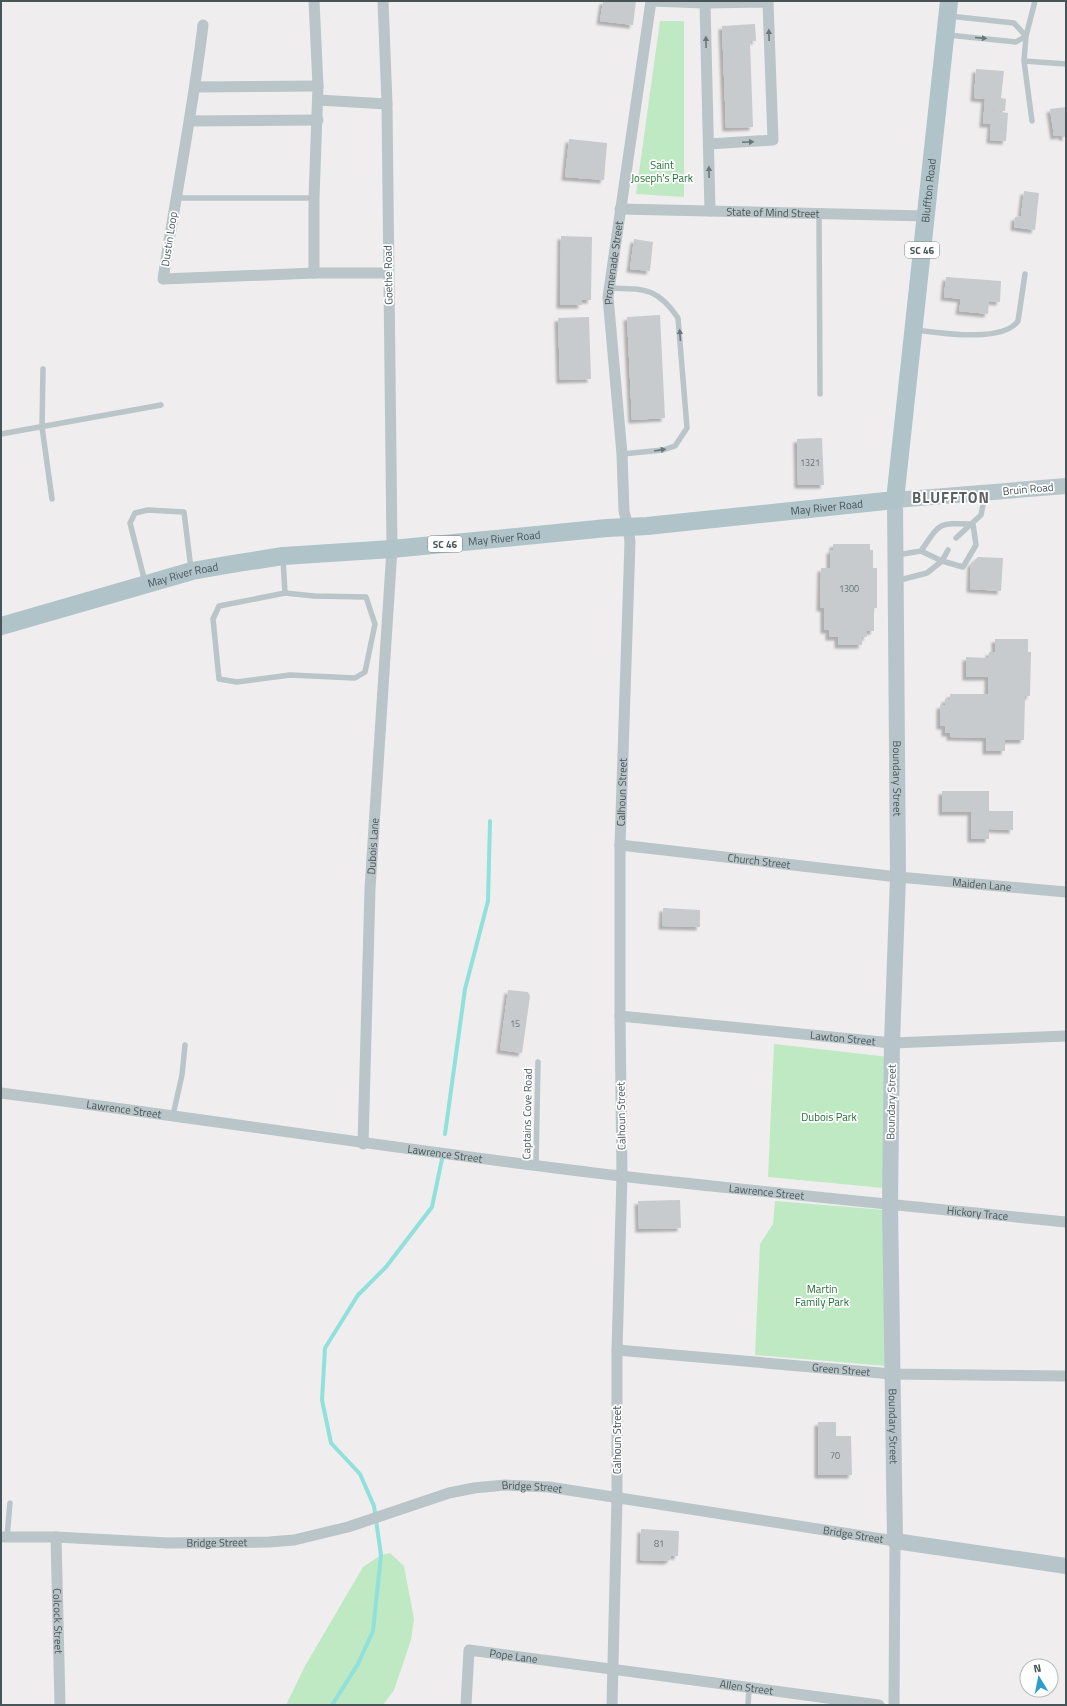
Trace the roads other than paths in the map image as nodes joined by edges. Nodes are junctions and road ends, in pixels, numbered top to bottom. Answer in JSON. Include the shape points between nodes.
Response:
{"nodes":[{"id":1,"x":314,"y":1,"type":"edge"},
{"id":2,"x":383,"y":1,"type":"edge"},
{"id":3,"x":651,"y":1,"type":"edge"},
{"id":4,"x":1035,"y":1,"type":"edge"},
{"id":5,"x":705,"y":3,"type":"junction"},
{"id":6,"x":948,"y":8,"type":"edge"},
{"id":7,"x":203,"y":25,"type":"dead end"},
{"id":8,"x":946,"y":35,"type":"junction"},
{"id":9,"x":1026,"y":36,"type":"junction"},
{"id":10,"x":1024,"y":61,"type":"junction"},
{"id":11,"x":1066,"y":64,"type":"edge"},
{"id":12,"x":318,"y":86,"type":"junction"},
{"id":13,"x":196,"y":87,"type":"junction"},
{"id":14,"x":318,"y":100,"type":"junction"},
{"id":15,"x":387,"y":104,"type":"junction"},
{"id":16,"x":318,"y":120,"type":"junction"},
{"id":17,"x":190,"y":121,"type":"junction"},
{"id":18,"x":1032,"y":121,"type":"dead end"},
{"id":19,"x":709,"y":144,"type":"junction"},
{"id":20,"x":175,"y":198,"type":"junction"},
{"id":21,"x":314,"y":198,"type":"junction"},
{"id":22,"x":620,"y":209,"type":"junction"},
{"id":23,"x":710,"y":211,"type":"junction"},
{"id":24,"x":819,"y":214,"type":"junction"},
{"id":25,"x":926,"y":216,"type":"junction"},
{"id":26,"x":314,"y":272,"type":"junction"},
{"id":27,"x":387,"y":273,"type":"junction"},
{"id":28,"x":1025,"y":274,"type":"dead end"},
{"id":29,"x":609,"y":288,"type":"junction"},
{"id":30,"x":914,"y":330,"type":"junction"},
{"id":31,"x":43,"y":369,"type":"dead end"},
{"id":32,"x":820,"y":394,"type":"dead end"},
{"id":33,"x":161,"y":405,"type":"dead end"},
{"id":34,"x":42,"y":427,"type":"junction"},
{"id":35,"x":1,"y":434,"type":"edge"},
{"id":36,"x":622,"y":454,"type":"junction"},
{"id":37,"x":1066,"y":486,"type":"edge"},
{"id":38,"x":986,"y":492,"type":"junction"},
{"id":39,"x":52,"y":499,"type":"dead end"},
{"id":40,"x":895,"y":500,"type":"junction"},
{"id":41,"x":973,"y":524,"type":"junction"},
{"id":42,"x":628,"y":527,"type":"junction"},
{"id":43,"x":956,"y":538,"type":"dead end"},
{"id":44,"x":392,"y":549,"type":"junction"},
{"id":45,"x":948,"y":550,"type":"dead end"},
{"id":46,"x":921,"y":551,"type":"junction"},
{"id":47,"x":896,"y":555,"type":"junction"},
{"id":48,"x":283,"y":556,"type":"junction"},
{"id":49,"x":942,"y":561,"type":"junction"},
{"id":50,"x":192,"y":571,"type":"junction"},
{"id":51,"x":896,"y":581,"type":"junction"},
{"id":52,"x":146,"y":584,"type":"junction"},
{"id":53,"x":285,"y":593,"type":"junction"},
{"id":54,"x":1,"y":626,"type":"edge"},
{"id":55,"x":620,"y":845,"type":"junction"},
{"id":56,"x":898,"y":877,"type":"junction"},
{"id":57,"x":1066,"y":892,"type":"edge"},
{"id":58,"x":620,"y":1016,"type":"junction"},
{"id":59,"x":1066,"y":1036,"type":"edge"},
{"id":60,"x":892,"y":1043,"type":"junction"},
{"id":61,"x":185,"y":1045,"type":"dead end"},
{"id":62,"x":538,"y":1062,"type":"dead end"},
{"id":63,"x":1,"y":1093,"type":"edge"},
{"id":64,"x":173,"y":1115,"type":"junction"},
{"id":65,"x":364,"y":1144,"type":"junction"},
{"id":66,"x":536,"y":1165,"type":"junction"},
{"id":67,"x":622,"y":1176,"type":"junction"},
{"id":68,"x":890,"y":1204,"type":"junction"},
{"id":69,"x":1066,"y":1222,"type":"edge"},
{"id":70,"x":617,"y":1350,"type":"junction"},
{"id":71,"x":892,"y":1374,"type":"junction"},
{"id":72,"x":1066,"y":1376,"type":"edge"},
{"id":73,"x":617,"y":1498,"type":"junction"},
{"id":74,"x":10,"y":1503,"type":"dead end"},
{"id":75,"x":4,"y":1537,"type":"edge"},
{"id":76,"x":56,"y":1537,"type":"junction"},
{"id":77,"x":895,"y":1541,"type":"junction"},
{"id":78,"x":1066,"y":1566,"type":"edge"},
{"id":79,"x":613,"y":1669,"type":"junction"},
{"id":80,"x":749,"y":1688,"type":"junction"},
{"id":81,"x":60,"y":1705,"type":"edge"},
{"id":82,"x":466,"y":1705,"type":"edge"},
{"id":83,"x":612,"y":1705,"type":"edge"},
{"id":84,"x":748,"y":1705,"type":"edge"},
{"id":85,"x":879,"y":1705,"type":"edge"},
{"id":86,"x":894,"y":1705,"type":"edge"}],
"edges":[{"from":1,"to":12,"type":"street"},
{"from":2,"to":15,"type":"street","name":"Goethe Road"},
{"from":3,"to":5,"type":"street"},
{"from":3,"to":22,"type":"street","name":"Promenade Street"},
{"from":4,"to":9,"type":"lane"},
{"from":19,"to":5,"type":"street","one_way":true},
{"from":19,"to":5,"type":"street","one_way":true,"via":[[773,140],[768,2]]},
{"from":6,"to":8,"type":"main road","name":"Bluffton Road","number":"SC 46"},
{"from":6,"to":9,"type":"lane","via":[[1014,23]]},
{"from":7,"to":13,"type":"street","name":"Dustin Loop"},
{"from":8,"to":9,"type":"lane","one_way":true,"via":[[1016,42]]},
{"from":8,"to":25,"type":"main road","name":"Bluffton Road","number":"SC 46"},
{"from":9,"to":10,"type":"lane"},
{"from":10,"to":11,"type":"lane"},
{"from":10,"to":18,"type":"lane"},
{"from":12,"to":13,"type":"street"},
{"from":12,"to":14,"type":"street"},
{"from":13,"to":17,"type":"street","name":"Dustin Loop"},
{"from":14,"to":15,"type":"street"},
{"from":14,"to":16,"type":"street"},
{"from":15,"to":27,"type":"street","name":"Goethe Road"},
{"from":16,"to":17,"type":"street"},
{"from":16,"to":21,"type":"street"},
{"from":17,"to":20,"type":"street","name":"Dustin Loop"},
{"from":23,"to":19,"type":"street","one_way":true},
{"from":20,"to":21,"type":"lane"},
{"from":20,"to":26,"type":"street","name":"Dustin Loop","via":[[163,279]]},
{"from":21,"to":26,"type":"street"},
{"from":22,"to":23,"type":"street","name":"State of Mind Street"},
{"from":22,"to":29,"type":"street","name":"Promenade Street"},
{"from":23,"to":24,"type":"street","name":"State of Mind Street"},
{"from":24,"to":25,"type":"street","name":"State of Mind Street"},
{"from":24,"to":32,"type":"lane"},
{"from":25,"to":30,"type":"main road","name":"Bluffton Road","number":"SC 46"},
{"from":26,"to":27,"type":"street","name":"Dustin Loop"},
{"from":27,"to":44,"type":"street","name":"Goethe Road"},
{"from":28,"to":30,"type":"lane","via":[[1018,322],[1014,327],[972,335]]},
{"from":29,"to":36,"type":"street","name":"Promenade Street"},
{"from":36,"to":29,"type":"lane","one_way":true,"via":[[663,450],[675,446],[687,428],[678,318],[660,296],[648,290]]},
{"from":30,"to":40,"type":"main road","name":"Bluffton Road","number":"SC 46"},
{"from":31,"to":34,"type":"lane"},
{"from":33,"to":34,"type":"lane"},
{"from":34,"to":35,"type":"lane"},
{"from":34,"to":39,"type":"lane"},
{"from":36,"to":42,"type":"street","name":"Promenade Street","via":[[624,511]]},
{"from":37,"to":38,"type":"street","name":"Bruin Road"},
{"from":38,"to":40,"type":"street","name":"Bruin Road"},
{"from":38,"to":41,"type":"lane","via":[[981,515]]},
{"from":40,"to":42,"type":"main road","name":"May River Road","number":"SC 46"},
{"from":40,"to":47,"type":"street","name":"Boundary Street"},
{"from":41,"to":43,"type":"lane"},
{"from":41,"to":46,"type":"lane","via":[[947,523],[939,526]]},
{"from":41,"to":49,"type":"lane","via":[[976,545],[963,567]]},
{"from":42,"to":44,"type":"main road","name":"May River Road","number":"SC 46"},
{"from":42,"to":55,"type":"street","name":"Calhoun Street","via":[[630,542]]},
{"from":44,"to":48,"type":"main road","name":"May River Road","number":"SC 46"},
{"from":44,"to":65,"type":"street","name":"Dubois Lane","via":[[370,889]]},
{"from":45,"to":49,"type":"lane"},
{"from":46,"to":47,"type":"lane"},
{"from":46,"to":49,"type":"lane"},
{"from":47,"to":51,"type":"street","name":"Boundary Street"},
{"from":48,"to":50,"type":"main road","name":"May River Road","number":"SC 46"},
{"from":48,"to":53,"type":"lane"},
{"from":49,"to":51,"type":"lane","via":[[927,573]]},
{"from":50,"to":52,"type":"main road","name":"May River Road","number":"SC 46"},
{"from":50,"to":52,"type":"lane","via":[[184,512],[148,510],[135,513],[130,523]]},
{"from":51,"to":56,"type":"street","name":"Boundary Street"},
{"from":52,"to":54,"type":"main road","name":"May River Road","number":"SC 46"},
{"from":53,"to":53,"type":"lane","via":[[219,606],[213,619],[219,679],[237,682],[290,675],[355,678],[365,672],[374,624],[366,597]]},
{"from":55,"to":56,"type":"street","name":"Church Street"},
{"from":55,"to":58,"type":"street","name":"Calhoun Street"},
{"from":56,"to":57,"type":"street","name":"Maiden Lane"},
{"from":56,"to":60,"type":"street","name":"Boundary Street"},
{"from":58,"to":60,"type":"street","name":"Lawton Street"},
{"from":58,"to":67,"type":"street","name":"Calhoun Street"},
{"from":59,"to":60,"type":"street","name":"Lawton Street"},
{"from":60,"to":68,"type":"street","name":"Boundary Street"},
{"from":61,"to":64,"type":"lane","via":[[182,1075]]},
{"from":62,"to":66,"type":"lane","name":"Captains Cove Road"},
{"from":63,"to":64,"type":"street","name":"Lawrence Street"},
{"from":64,"to":65,"type":"street","name":"Lawrence Street"},
{"from":65,"to":66,"type":"street","name":"Lawrence Street"},
{"from":66,"to":67,"type":"street","name":"Lawrence Street"},
{"from":67,"to":68,"type":"street","name":"Lawrence Street"},
{"from":67,"to":70,"type":"street","name":"Calhoun Street"},
{"from":68,"to":69,"type":"street","name":"Hickory Trace"},
{"from":68,"to":71,"type":"street","name":"Boundary Street"},
{"from":70,"to":71,"type":"street","name":"Green Street"},
{"from":70,"to":73,"type":"street","name":"Calhoun Street"},
{"from":71,"to":72,"type":"street","name":"Green Street"},
{"from":71,"to":77,"type":"street","name":"Boundary Street"},
{"from":73,"to":76,"type":"street","name":"Bridge Street","via":[[549,1487],[505,1485],[449,1493],[348,1527],[294,1540],[168,1543]]},
{"from":73,"to":77,"type":"street","name":"Bridge Street"},
{"from":73,"to":79,"type":"street","name":"Calhoun Street"},
{"from":74,"to":75,"type":"lane"},
{"from":75,"to":76,"type":"street","name":"Bridge Street"},
{"from":76,"to":81,"type":"street","name":"Colcock Street"},
{"from":77,"to":78,"type":"street","name":"Bridge Street"},
{"from":77,"to":86,"type":"street","name":"Boundary Street"},
{"from":79,"to":80,"type":"street","name":"Allen Street"},
{"from":79,"to":82,"type":"street","name":"Pope Lane","via":[[469,1650]]},
{"from":79,"to":83,"type":"street","name":"Calhoun Street"},
{"from":80,"to":84,"type":"lane"},
{"from":80,"to":85,"type":"street","name":"Allen Street"}]}
